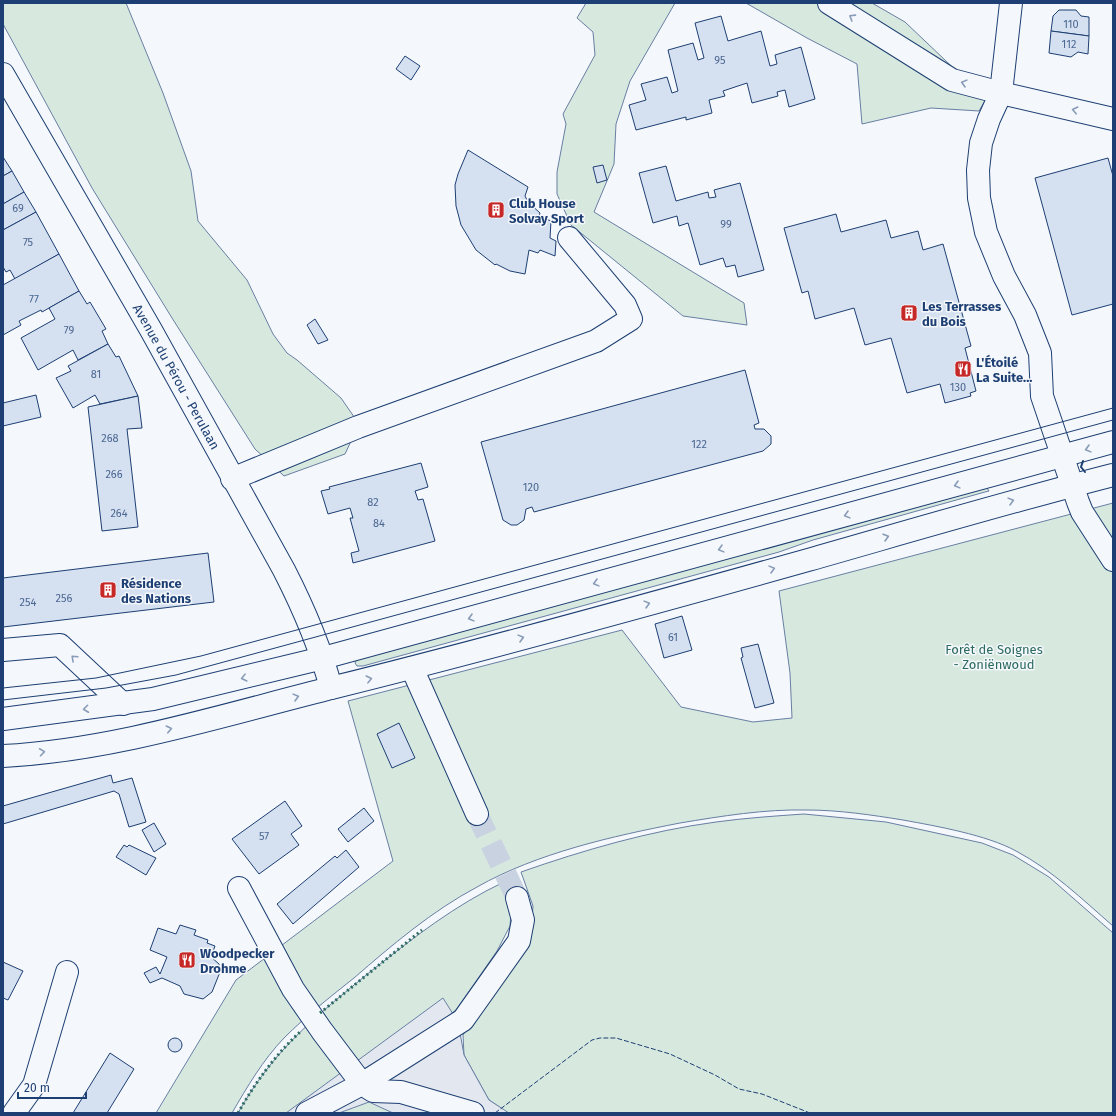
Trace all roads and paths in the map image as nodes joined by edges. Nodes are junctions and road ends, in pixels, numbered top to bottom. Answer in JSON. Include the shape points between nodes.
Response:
{"nodes":[{"id":1,"x":829,"y":3,"type":"edge"},
{"id":2,"x":1011,"y":3,"type":"edge"},
{"id":3,"x":3,"y":74,"type":"edge"},
{"id":4,"x":1002,"y":93,"type":"junction"},
{"id":5,"x":1113,"y":118,"type":"edge"},
{"id":6,"x":569,"y":238,"type":"dead end"},
{"id":7,"x":1113,"y":442,"type":"edge"},
{"id":8,"x":1062,"y":456,"type":"junction"},
{"id":9,"x":1113,"y":475,"type":"edge"},
{"id":10,"x":232,"y":479,"type":"junction"},
{"id":11,"x":1073,"y":485,"type":"junction"},
{"id":12,"x":1113,"y":560,"type":"edge"},
{"id":13,"x":3,"y":650,"type":"edge"},
{"id":14,"x":323,"y":658,"type":"junction"},
{"id":15,"x":412,"y":668,"type":"junction"},
{"id":16,"x":331,"y":688,"type":"junction"},
{"id":17,"x":123,"y":704,"type":"junction"},
{"id":18,"x":3,"y":720,"type":"edge"},
{"id":19,"x":3,"y":756,"type":"edge"},
{"id":20,"x":477,"y":814,"type":"tunnel mouth"},
{"id":21,"x":239,"y":888,"type":"dead end"},
{"id":22,"x":517,"y":898,"type":"tunnel mouth"},
{"id":23,"x":67,"y":972,"type":"dead end"},
{"id":24,"x":362,"y":1084,"type":"junction"},
{"id":25,"x":14,"y":1113,"type":"edge"},
{"id":26,"x":307,"y":1113,"type":"edge"},
{"id":27,"x":473,"y":1113,"type":"edge"}],
"edges":[{"from":4,"to":1,"type":"main road","one_way":true,"via":[[952,80]]},
{"from":2,"to":4,"type":"main road"},
{"from":3,"to":10,"type":"main road","name":"Avenue du Pérou - Perulaan","via":[[151,330]]},
{"from":5,"to":4,"type":"main road","one_way":true},
{"from":4,"to":8,"type":"main road","via":[[981,143],[978,170],[979,198],[986,232],[1040,353],[1042,396]]},
{"from":6,"to":10,"type":"main road","via":[[625,305],[631,319],[596,341],[358,427]]},
{"from":7,"to":8,"type":"main road","one_way":true},
{"from":8,"to":11,"type":"main road"},
{"from":8,"to":14,"type":"main road","one_way":true},
{"from":9,"to":11,"type":"main road"},
{"from":10,"to":14,"type":"main road","name":"Avenue du Pérou - Perulaan","via":[[288,577]]},
{"from":11,"to":12,"type":"main road","via":[[1082,512]]},
{"from":15,"to":11,"type":"main road","one_way":true},
{"from":17,"to":13,"type":"main road","one_way":true,"via":[[60,646]]},
{"from":14,"to":16,"type":"main road","name":"Avenue du Pérou - Perulaan"},
{"from":14,"to":17,"type":"main road","one_way":true,"via":[[206,688]]},
{"from":16,"to":15,"type":"main road","one_way":true},
{"from":15,"to":20,"type":"main road"},
{"from":19,"to":16,"type":"main road","one_way":true,"via":[[104,744]]},
{"from":17,"to":18,"type":"main road","one_way":true},
{"from":21,"to":24,"type":"main road","via":[[293,989]]},
{"from":22,"to":24,"type":"main road","via":[[523,920],[519,941],[462,1020]]},
{"from":23,"to":25,"type":"main road","via":[[34,1085]]},
{"from":24,"to":26,"type":"main road"},
{"from":24,"to":27,"type":"main road","via":[[373,1091],[401,1092]]}]}
